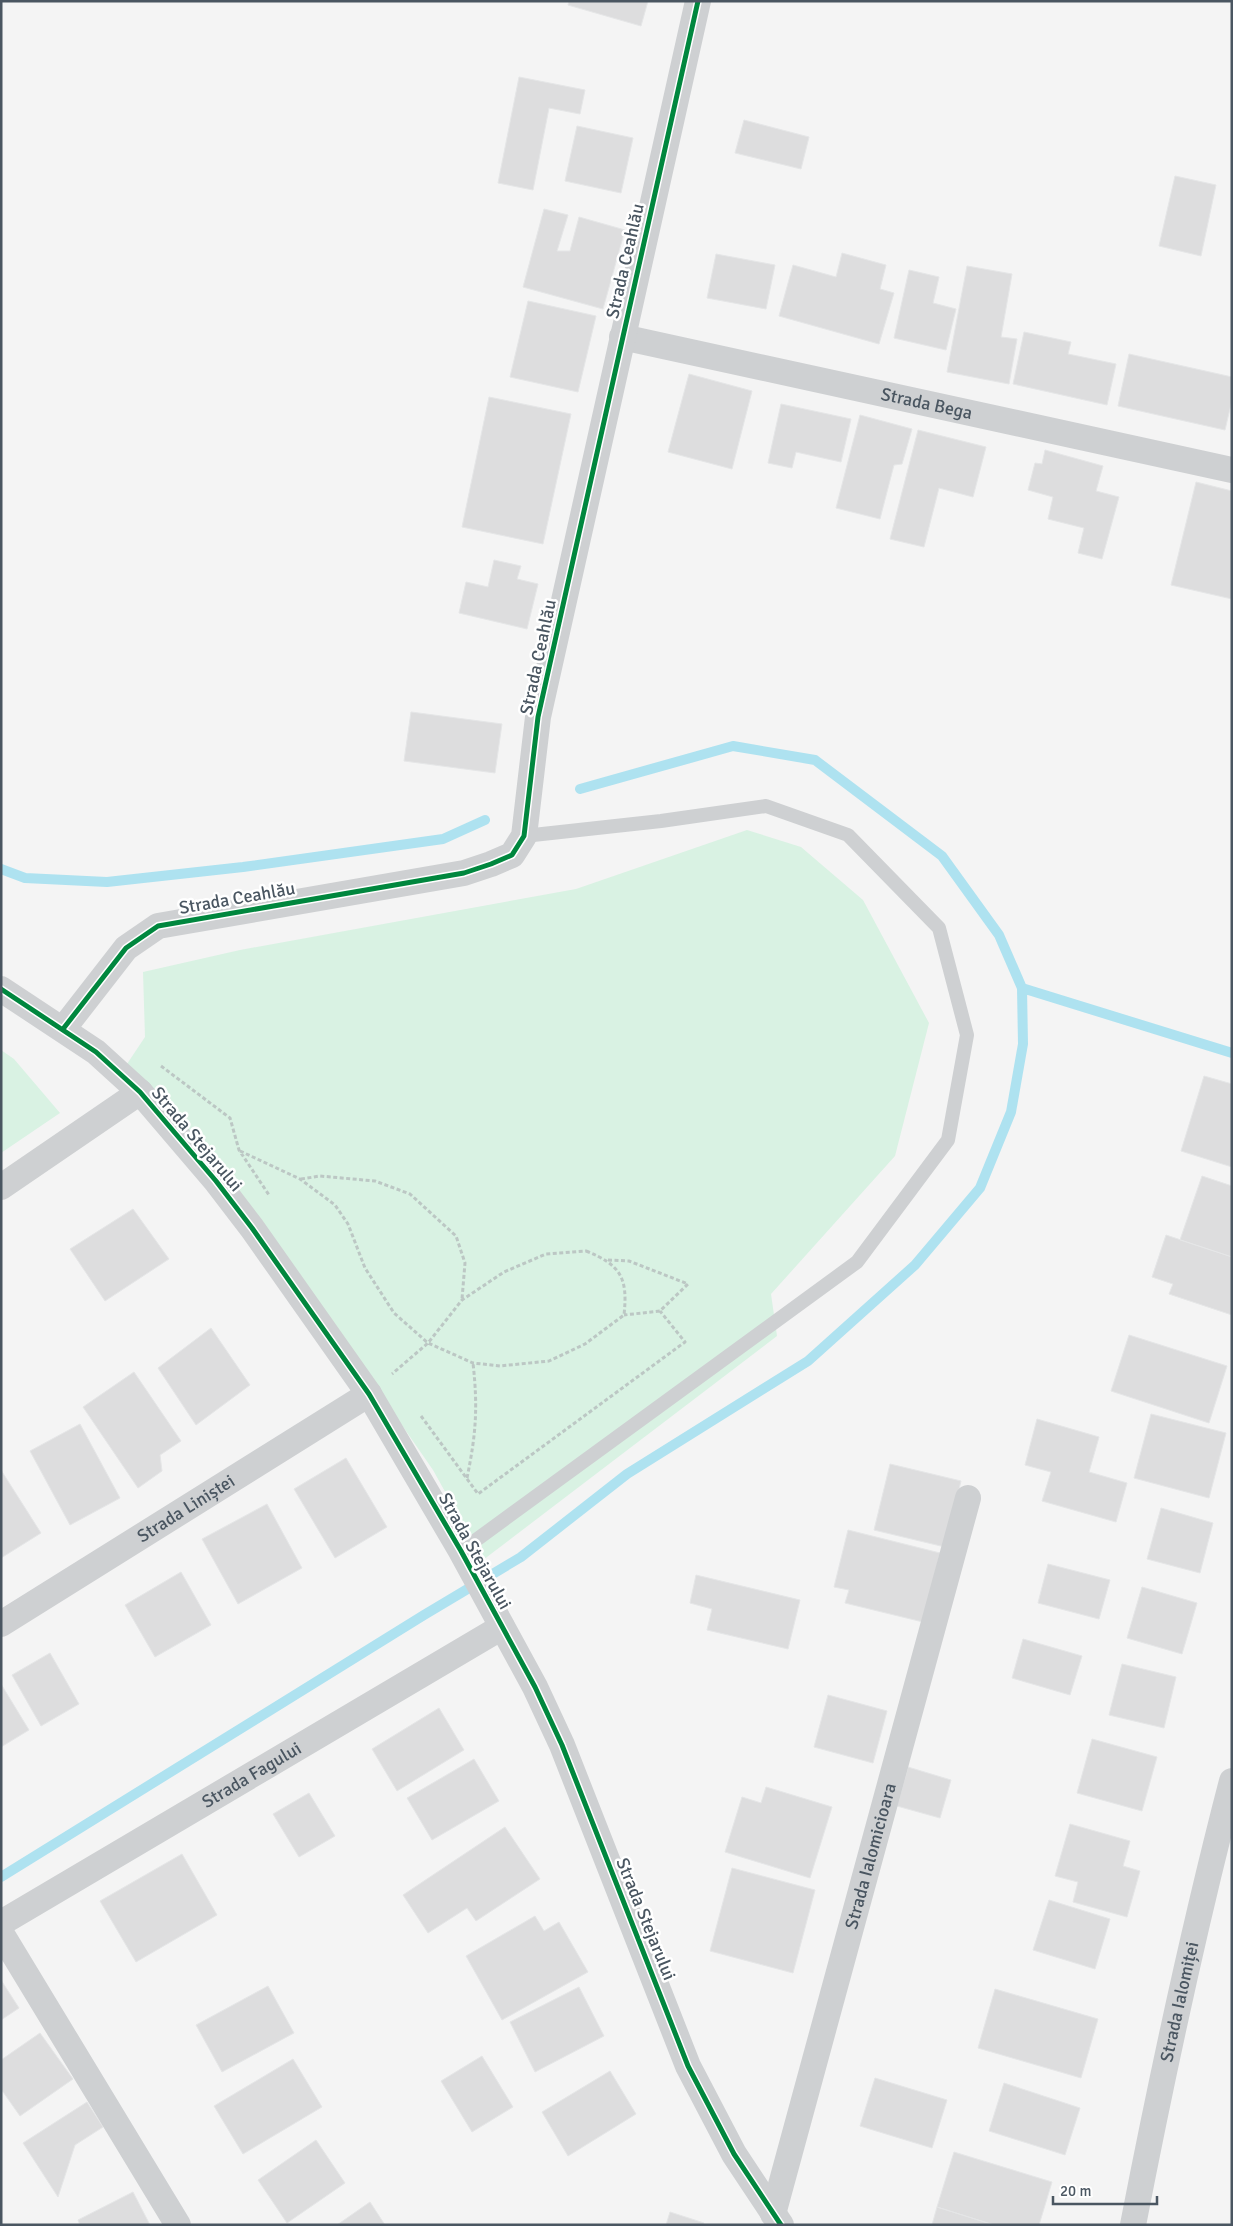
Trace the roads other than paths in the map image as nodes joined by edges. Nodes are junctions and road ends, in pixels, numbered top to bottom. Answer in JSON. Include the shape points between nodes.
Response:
{"nodes":[{"id":1,"x":698,"y":1,"type":"edge"},
{"id":2,"x":622,"y":337,"type":"junction"},
{"id":3,"x":1232,"y":470,"type":"edge"},
{"id":4,"x":524,"y":836,"type":"junction"},
{"id":5,"x":1,"y":989,"type":"edge"},
{"id":6,"x":63,"y":1029,"type":"junction"},
{"id":7,"x":140,"y":1092,"type":"junction"},
{"id":8,"x":1,"y":1187,"type":"edge"},
{"id":9,"x":369,"y":1394,"type":"junction"},
{"id":10,"x":968,"y":1498,"type":"dead end"},
{"id":11,"x":465,"y":1558,"type":"junction"},
{"id":12,"x":497,"y":1618,"type":"junction"},
{"id":13,"x":1,"y":1624,"type":"edge"},
{"id":14,"x":1232,"y":1781,"type":"edge"},
{"id":15,"x":1,"y":1923,"type":"edge"},
{"id":16,"x":1,"y":1933,"type":"edge"},
{"id":17,"x":777,"y":2219,"type":"edge"},
{"id":18,"x":178,"y":2225,"type":"edge"},
{"id":19,"x":1133,"y":2225,"type":"edge"}],
"edges":[{"from":1,"to":2,"type":"street","name":"Strada Ceahlău"},
{"from":2,"to":3,"type":"street","name":"Strada Bega"},
{"from":2,"to":4,"type":"street","name":"Strada Ceahlău","via":[[538,717]]},
{"from":4,"to":6,"type":"street","name":"Strada Ceahlău","via":[[512,855],[464,873],[158,926],[126,948]]},
{"from":4,"to":11,"type":"lane","via":[[766,806],[848,835],[939,928],[967,1035],[948,1140],[857,1262]]},
{"from":5,"to":6,"type":"street","name":"Strada Stejarului"},
{"from":6,"to":7,"type":"street","name":"Strada Stejarului","via":[[96,1052]]},
{"from":7,"to":8,"type":"street"},
{"from":7,"to":9,"type":"street","name":"Strada Stejarului","via":[[252,1228]]},
{"from":9,"to":11,"type":"street","name":"Strada Stejarului"},
{"from":9,"to":13,"type":"street","name":"Strada Liniștei"},
{"from":10,"to":17,"type":"street","name":"Strada Ialomicioara"},
{"from":11,"to":12,"type":"street","name":"Strada Stejarului"},
{"from":12,"to":15,"type":"street","name":"Strada Fagului"},
{"from":12,"to":17,"type":"street","name":"Strada Stejarului","via":[[562,1745],[688,2066],[734,2154]]},
{"from":14,"to":19,"type":"street","name":"Strada Ialomiței","via":[[1149,2140]]},
{"from":16,"to":18,"type":"street"}]}
